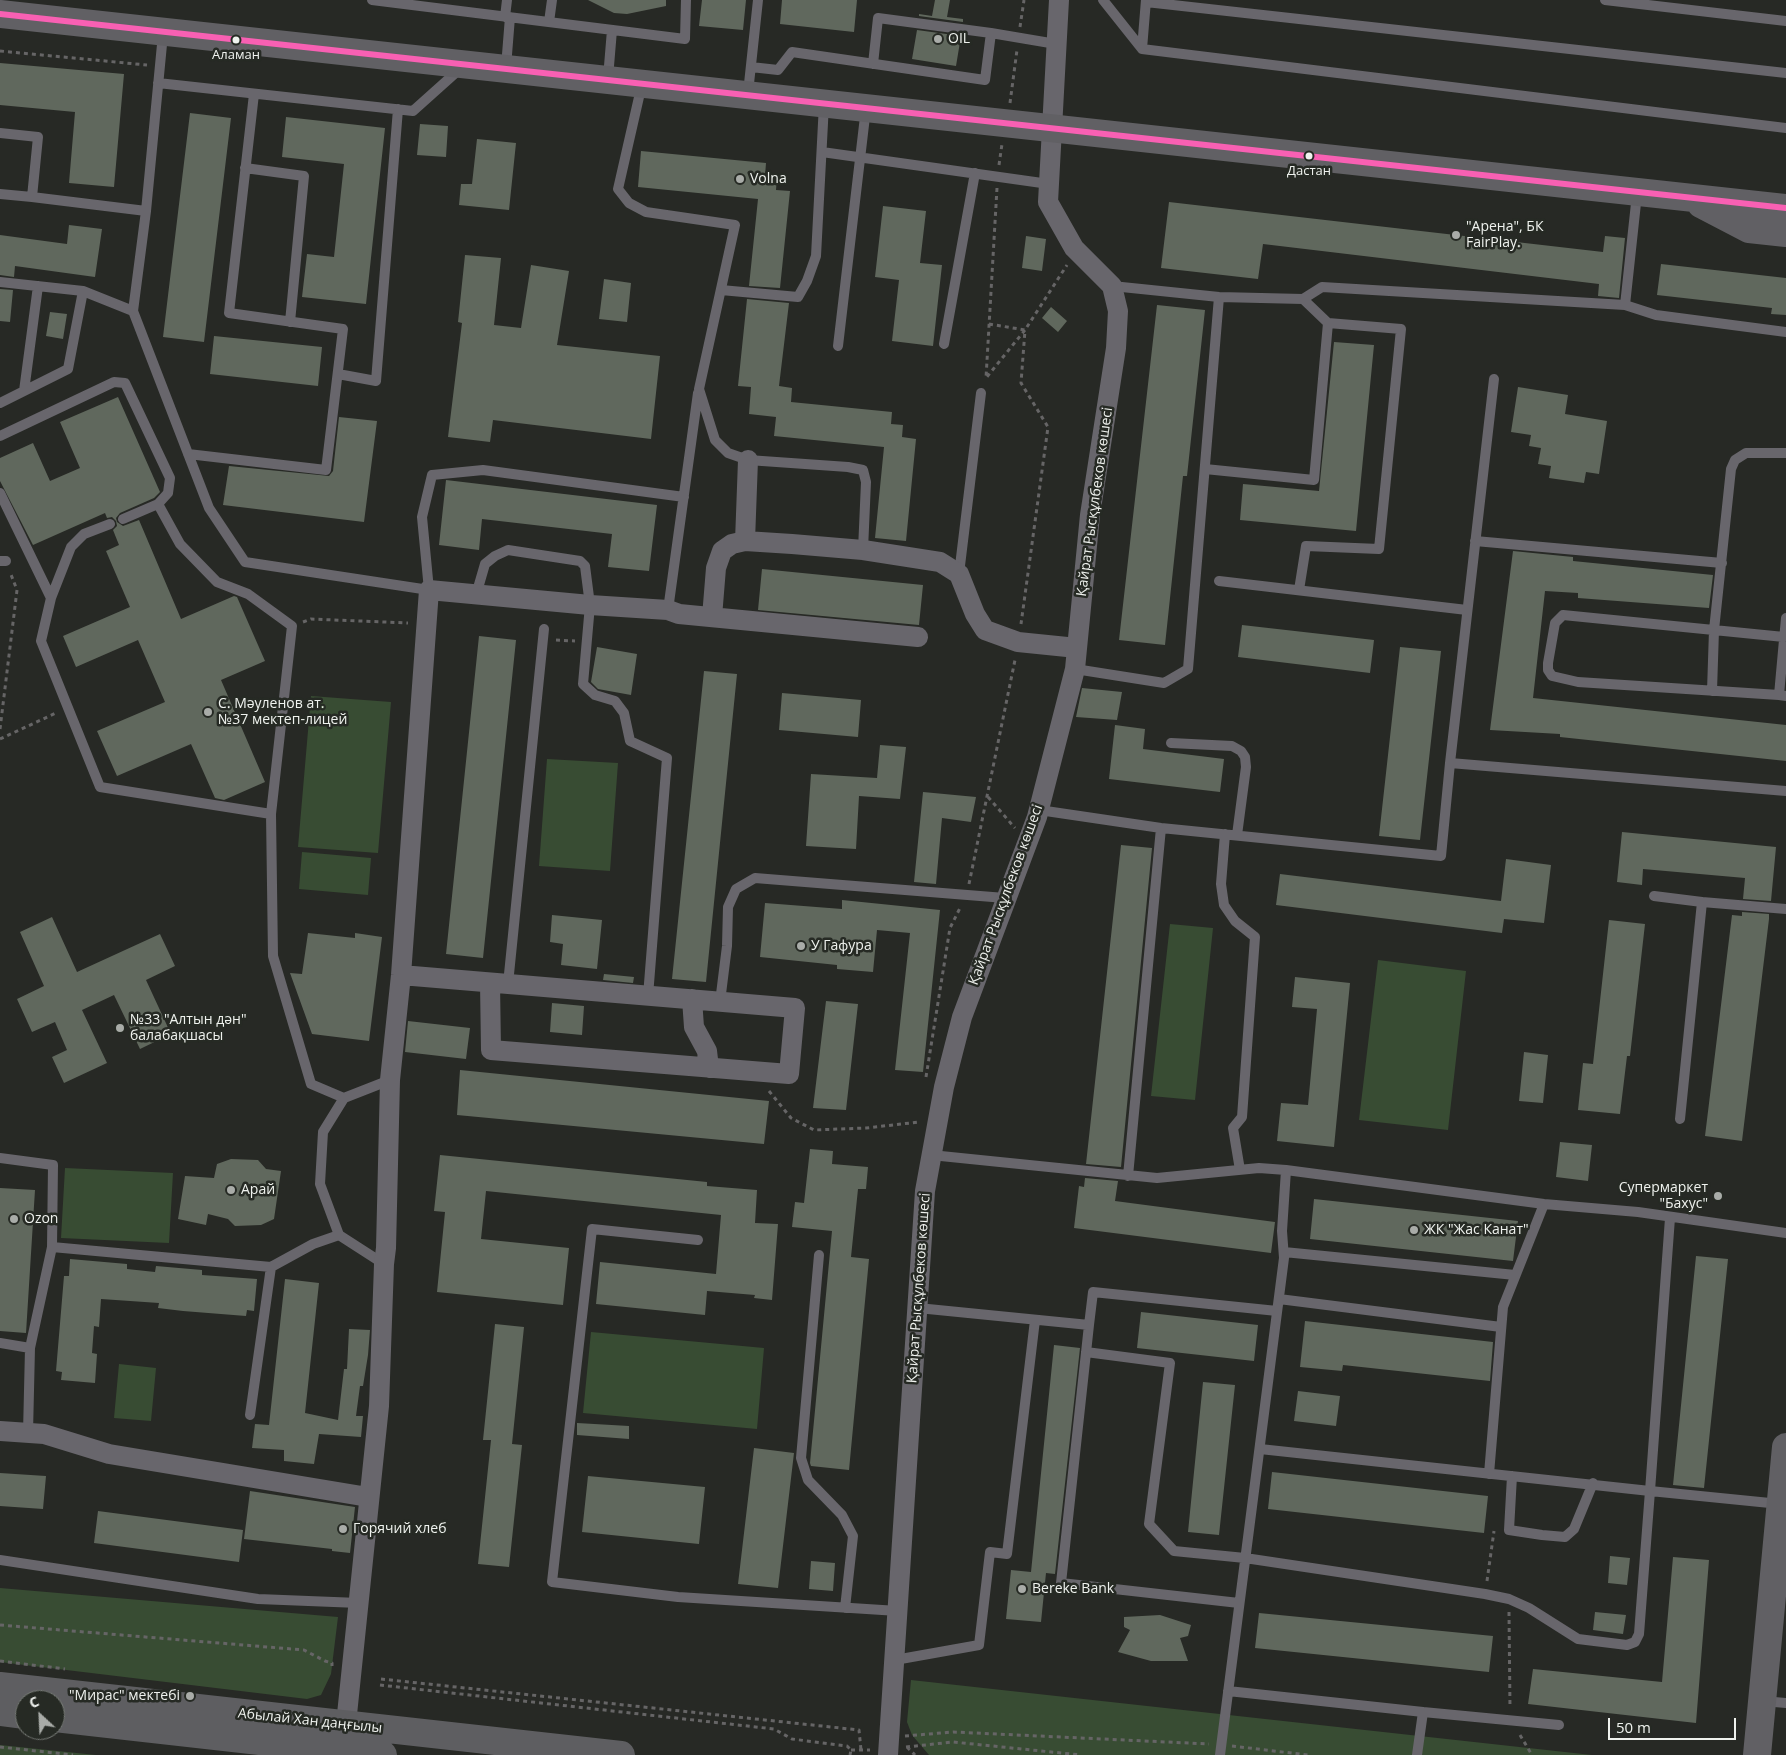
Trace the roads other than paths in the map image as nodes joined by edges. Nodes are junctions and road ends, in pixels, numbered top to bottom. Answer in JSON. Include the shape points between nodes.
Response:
{"nodes":[{"id":1,"x":372,"y":0,"type":"edge"},
{"id":2,"x":507,"y":0,"type":"edge"},
{"id":3,"x":552,"y":0,"type":"edge"},
{"id":4,"x":686,"y":0,"type":"edge"},
{"id":5,"x":758,"y":0,"type":"edge"},
{"id":6,"x":1059,"y":0,"type":"edge"},
{"id":7,"x":1103,"y":0,"type":"edge"},
{"id":8,"x":1605,"y":0,"type":"edge"},
{"id":9,"x":1146,"y":1,"type":"edge"},
{"id":10,"x":396,"y":2,"type":"edge"},
{"id":11,"x":0,"y":14,"type":"edge"},
{"id":12,"x":508,"y":17,"type":"junction"},
{"id":13,"x":1786,"y":21,"type":"edge"},
{"id":14,"x":549,"y":22,"type":"junction"},
{"id":15,"x":612,"y":30,"type":"junction"},
{"id":16,"x":164,"y":33,"type":"junction"},
{"id":17,"x":991,"y":34,"type":"junction"},
{"id":18,"x":1056,"y":44,"type":"junction"},
{"id":19,"x":1142,"y":49,"type":"junction"},
{"id":20,"x":465,"y":64,"type":"junction"},
{"id":21,"x":873,"y":64,"type":"junction"},
{"id":22,"x":751,"y":67,"type":"junction"},
{"id":23,"x":506,"y":68,"type":"junction"},
{"id":24,"x":1786,"y":73,"type":"edge"},
{"id":25,"x":608,"y":79,"type":"junction"},
{"id":26,"x":158,"y":83,"type":"junction"},
{"id":27,"x":643,"y":83,"type":"junction"},
{"id":28,"x":254,"y":94,"type":"junction"},
{"id":29,"x":748,"y":94,"type":"junction"},
{"id":30,"x":824,"y":103,"type":"junction"},
{"id":31,"x":866,"y":108,"type":"junction"},
{"id":32,"x":398,"y":109,"type":"junction"},
{"id":33,"x":1053,"y":128,"type":"junction"},
{"id":34,"x":1786,"y":128,"type":"edge"},
{"id":35,"x":0,"y":133,"type":"edge"},
{"id":36,"x":822,"y":152,"type":"junction"},
{"id":37,"x":860,"y":157,"type":"junction"},
{"id":38,"x":245,"y":168,"type":"junction"},
{"id":39,"x":975,"y":173,"type":"junction"},
{"id":40,"x":1049,"y":184,"type":"junction"},
{"id":41,"x":1637,"y":192,"type":"junction"},
{"id":42,"x":0,"y":194,"type":"edge"},
{"id":43,"x":32,"y":197,"type":"junction"},
{"id":44,"x":1686,"y":197,"type":"junction"},
{"id":45,"x":1786,"y":208,"type":"edge"},
{"id":46,"x":146,"y":211,"type":"junction"},
{"id":47,"x":1786,"y":233,"type":"edge"},
{"id":48,"x":0,"y":282,"type":"edge"},
{"id":49,"x":38,"y":286,"type":"junction"},
{"id":50,"x":1112,"y":286,"type":"junction"},
{"id":51,"x":721,"y":290,"type":"junction"},
{"id":52,"x":82,"y":291,"type":"junction"},
{"id":53,"x":1219,"y":297,"type":"junction"},
{"id":54,"x":1303,"y":299,"type":"junction"},
{"id":55,"x":1625,"y":305,"type":"junction"},
{"id":56,"x":133,"y":311,"type":"junction"},
{"id":57,"x":290,"y":322,"type":"junction"},
{"id":58,"x":1328,"y":323,"type":"junction"},
{"id":59,"x":1786,"y":332,"type":"edge"},
{"id":60,"x":944,"y":344,"type":"dead end"},
{"id":61,"x":838,"y":346,"type":"dead end"},
{"id":62,"x":338,"y":374,"type":"junction"},
{"id":63,"x":1494,"y":379,"type":"dead end"},
{"id":64,"x":699,"y":389,"type":"junction"},
{"id":65,"x":24,"y":391,"type":"junction"},
{"id":66,"x":981,"y":393,"type":"dead end"},
{"id":67,"x":0,"y":403,"type":"edge"},
{"id":68,"x":0,"y":436,"type":"edge"},
{"id":69,"x":1786,"y":453,"type":"edge"},
{"id":70,"x":188,"y":454,"type":"junction"},
{"id":71,"x":748,"y":460,"type":"junction"},
{"id":72,"x":1205,"y":469,"type":"junction"},
{"id":73,"x":0,"y":494,"type":"edge"},
{"id":74,"x":684,"y":497,"type":"junction"},
{"id":75,"x":158,"y":504,"type":"junction"},
{"id":76,"x":123,"y":519,"type":"dead end"},
{"id":77,"x":110,"y":524,"type":"dead end"},
{"id":78,"x":745,"y":540,"type":"junction"},
{"id":79,"x":1475,"y":541,"type":"junction"},
{"id":80,"x":863,"y":550,"type":"junction"},
{"id":81,"x":1722,"y":563,"type":"junction"},
{"id":82,"x":959,"y":574,"type":"junction"},
{"id":83,"x":1219,"y":581,"type":"dead end"},
{"id":84,"x":429,"y":590,"type":"junction"},
{"id":85,"x":1299,"y":590,"type":"junction"},
{"id":86,"x":476,"y":594,"type":"junction"},
{"id":87,"x":52,"y":598,"type":"junction"},
{"id":88,"x":590,"y":606,"type":"junction"},
{"id":89,"x":668,"y":610,"type":"junction"},
{"id":90,"x":1467,"y":610,"type":"junction"},
{"id":91,"x":712,"y":617,"type":"junction"},
{"id":92,"x":1786,"y":618,"type":"edge"},
{"id":93,"x":1714,"y":630,"type":"junction"},
{"id":94,"x":544,"y":634,"type":"road end"},
{"id":95,"x":918,"y":637,"type":"dead end"},
{"id":96,"x":1784,"y":637,"type":"junction"},
{"id":97,"x":1077,"y":648,"type":"junction"},
{"id":98,"x":1074,"y":669,"type":"junction"},
{"id":99,"x":1712,"y":691,"type":"junction"},
{"id":100,"x":1783,"y":695,"type":"edge"},
{"id":101,"x":1171,"y":743,"type":"dead end"},
{"id":102,"x":1450,"y":763,"type":"junction"},
{"id":103,"x":1786,"y":790,"type":"edge"},
{"id":104,"x":1039,"y":810,"type":"junction"},
{"id":105,"x":271,"y":814,"type":"junction"},
{"id":106,"x":1161,"y":828,"type":"junction"},
{"id":107,"x":1225,"y":834,"type":"junction"},
{"id":108,"x":1237,"y":835,"type":"junction"},
{"id":109,"x":1654,"y":896,"type":"dead end"},
{"id":110,"x":1005,"y":898,"type":"junction"},
{"id":111,"x":1702,"y":902,"type":"junction"},
{"id":112,"x":1786,"y":909,"type":"edge"},
{"id":113,"x":400,"y":975,"type":"junction"},
{"id":114,"x":499,"y":984,"type":"junction"},
{"id":115,"x":648,"y":996,"type":"junction"},
{"id":116,"x":692,"y":1000,"type":"junction"},
{"id":117,"x":720,"y":1002,"type":"junction"},
{"id":118,"x":709,"y":1068,"type":"junction"},
{"id":119,"x":390,"y":1080,"type":"junction"},
{"id":120,"x":344,"y":1098,"type":"junction"},
{"id":121,"x":1680,"y":1119,"type":"dead end"},
{"id":122,"x":931,"y":1154,"type":"junction"},
{"id":123,"x":0,"y":1158,"type":"edge"},
{"id":124,"x":1240,"y":1170,"type":"junction"},
{"id":125,"x":1286,"y":1170,"type":"junction"},
{"id":126,"x":1128,"y":1176,"type":"junction"},
{"id":127,"x":1544,"y":1204,"type":"junction"},
{"id":128,"x":1670,"y":1218,"type":"junction"},
{"id":129,"x":1786,"y":1233,"type":"edge"},
{"id":130,"x":339,"y":1235,"type":"junction"},
{"id":131,"x":698,"y":1240,"type":"dead end"},
{"id":132,"x":52,"y":1248,"type":"junction"},
{"id":133,"x":1284,"y":1252,"type":"junction"},
{"id":134,"x":819,"y":1255,"type":"dead end"},
{"id":135,"x":384,"y":1264,"type":"junction"},
{"id":136,"x":271,"y":1267,"type":"junction"},
{"id":137,"x":1515,"y":1275,"type":"junction"},
{"id":138,"x":1279,"y":1299,"type":"junction"},
{"id":139,"x":918,"y":1308,"type":"junction"},
{"id":140,"x":1277,"y":1311,"type":"junction"},
{"id":141,"x":1035,"y":1320,"type":"junction"},
{"id":142,"x":1089,"y":1326,"type":"junction"},
{"id":143,"x":1501,"y":1327,"type":"junction"},
{"id":144,"x":0,"y":1343,"type":"edge"},
{"id":145,"x":30,"y":1348,"type":"junction"},
{"id":146,"x":1086,"y":1352,"type":"junction"},
{"id":147,"x":250,"y":1415,"type":"dead end"},
{"id":148,"x":0,"y":1431,"type":"edge"},
{"id":149,"x":28,"y":1433,"type":"junction"},
{"id":150,"x":1786,"y":1447,"type":"edge"},
{"id":151,"x":1260,"y":1449,"type":"junction"},
{"id":152,"x":1490,"y":1474,"type":"junction"},
{"id":153,"x":1512,"y":1476,"type":"junction"},
{"id":154,"x":1593,"y":1483,"type":"junction"},
{"id":155,"x":1650,"y":1491,"type":"junction"},
{"id":156,"x":368,"y":1497,"type":"junction"},
{"id":157,"x":1781,"y":1504,"type":"junction"},
{"id":158,"x":1245,"y":1558,"type":"junction"},
{"id":159,"x":0,"y":1560,"type":"edge"},
{"id":160,"x":359,"y":1603,"type":"junction"},
{"id":161,"x":1239,"y":1603,"type":"junction"},
{"id":162,"x":845,"y":1608,"type":"junction"},
{"id":163,"x":898,"y":1611,"type":"junction"},
{"id":164,"x":895,"y":1660,"type":"junction"},
{"id":165,"x":0,"y":1686,"type":"edge"},
{"id":166,"x":1228,"y":1691,"type":"junction"},
{"id":167,"x":1774,"y":1702,"type":"edge"},
{"id":168,"x":0,"y":1712,"type":"edge"},
{"id":169,"x":1423,"y":1712,"type":"junction"},
{"id":170,"x":15,"y":1714,"type":"edge"},
{"id":171,"x":65,"y":1719,"type":"edge"},
{"id":172,"x":346,"y":1724,"type":"junction"},
{"id":173,"x":1559,"y":1725,"type":"dead end"},
{"id":174,"x":894,"y":1747,"type":"edge"},
{"id":175,"x":1220,"y":1750,"type":"edge"},
{"id":176,"x":333,"y":1752,"type":"edge"},
{"id":177,"x":1759,"y":1752,"type":"edge"},
{"id":178,"x":383,"y":1755,"type":"edge"},
{"id":179,"x":621,"y":1755,"type":"edge"},
{"id":180,"x":1417,"y":1755,"type":"edge"}],
"edges":[{"from":1,"to":10,"type":"lane"},
{"from":2,"to":12,"type":"lane"},
{"from":3,"to":14,"type":"lane"},
{"from":4,"to":15,"type":"lane","via":[[685,39]]},
{"from":5,"to":22,"type":"lane"},
{"from":6,"to":18,"type":"street"},
{"from":7,"to":19,"type":"lane"},
{"from":8,"to":13,"type":"lane"},
{"from":9,"to":19,"type":"lane"},
{"from":9,"to":24,"type":"lane"},
{"from":10,"to":12,"type":"lane"},
{"from":11,"to":16,"type":"main road"},
{"from":12,"to":14,"type":"lane"},
{"from":12,"to":23,"type":"lane"},
{"from":14,"to":15,"type":"lane"},
{"from":15,"to":25,"type":"lane"},
{"from":16,"to":20,"type":"main road"},
{"from":16,"to":26,"type":"lane"},
{"from":17,"to":18,"type":"lane"},
{"from":17,"to":21,"type":"lane","via":[[985,80]]},
{"from":17,"to":21,"type":"lane","via":[[878,18]]},
{"from":18,"to":33,"type":"street"},
{"from":19,"to":34,"type":"lane"},
{"from":20,"to":23,"type":"main road"},
{"from":20,"to":32,"type":"lane","via":[[413,111]]},
{"from":21,"to":22,"type":"lane","via":[[792,52],[778,70]]},
{"from":22,"to":29,"type":"lane"},
{"from":23,"to":25,"type":"main road"},
{"from":25,"to":27,"type":"main road"},
{"from":26,"to":28,"type":"lane"},
{"from":26,"to":46,"type":"lane"},
{"from":27,"to":29,"type":"main road"},
{"from":27,"to":51,"type":"lane","via":[[618,190],[629,203],[646,212],[735,225]]},
{"from":28,"to":32,"type":"lane"},
{"from":28,"to":38,"type":"lane"},
{"from":29,"to":30,"type":"main road"},
{"from":30,"to":31,"type":"main road"},
{"from":30,"to":36,"type":"lane"},
{"from":31,"to":33,"type":"main road"},
{"from":31,"to":37,"type":"lane"},
{"from":32,"to":62,"type":"lane","via":[[376,381]]},
{"from":33,"to":40,"type":"street"},
{"from":33,"to":41,"type":"main road"},
{"from":35,"to":43,"type":"lane","via":[[38,137]]},
{"from":36,"to":37,"type":"lane"},
{"from":36,"to":51,"type":"lane","via":[[816,256],[798,297]]},
{"from":37,"to":39,"type":"lane"},
{"from":37,"to":61,"type":"lane"},
{"from":38,"to":57,"type":"lane","via":[[304,176]]},
{"from":38,"to":57,"type":"lane","via":[[229,314]]},
{"from":39,"to":40,"type":"lane"},
{"from":39,"to":60,"type":"lane"},
{"from":40,"to":50,"type":"street","via":[[1048,202],[1074,248]]},
{"from":41,"to":44,"type":"main road"},
{"from":41,"to":55,"type":"lane"},
{"from":42,"to":43,"type":"lane"},
{"from":43,"to":46,"type":"lane"},
{"from":44,"to":45,"type":"main road"},
{"from":44,"to":47,"type":"main road","via":[[1749,228]]},
{"from":46,"to":56,"type":"lane"},
{"from":48,"to":49,"type":"lane"},
{"from":49,"to":52,"type":"lane"},
{"from":49,"to":65,"type":"lane"},
{"from":50,"to":53,"type":"lane"},
{"from":50,"to":97,"type":"street","name":"Қайрат Рысқұлбеков көшесі","via":[[1118,311],[1116,348],[1090,515]]},
{"from":51,"to":64,"type":"lane"},
{"from":52,"to":56,"type":"lane"},
{"from":52,"to":65,"type":"lane","via":[[68,369]]},
{"from":53,"to":54,"type":"lane"},
{"from":53,"to":72,"type":"lane"},
{"from":54,"to":55,"type":"lane","via":[[1322,287]]},
{"from":54,"to":58,"type":"lane"},
{"from":55,"to":59,"type":"lane","via":[[1656,315]]},
{"from":56,"to":70,"type":"lane"},
{"from":57,"to":62,"type":"lane","via":[[343,329]]},
{"from":58,"to":72,"type":"lane","via":[[1314,480]]},
{"from":58,"to":85,"type":"lane","via":[[1400,329],[1379,549],[1306,546]]},
{"from":62,"to":70,"type":"lane","via":[[326,470]]},
{"from":63,"to":79,"type":"lane"},
{"from":64,"to":71,"type":"lane","via":[[715,440],[728,453]]},
{"from":64,"to":74,"type":"lane"},
{"from":65,"to":67,"type":"lane"},
{"from":66,"to":82,"type":"lane"},
{"from":68,"to":75,"type":"lane","via":[[114,382],[125,383],[170,478],[168,493]]},
{"from":69,"to":81,"type":"lane","via":[[1746,453],[1735,460],[1731,469]]},
{"from":70,"to":84,"type":"lane","via":[[209,508],[245,562]]},
{"from":71,"to":78,"type":"street"},
{"from":71,"to":80,"type":"lane","via":[[863,470],[866,482]]},
{"from":72,"to":98,"type":"lane","via":[[1188,669],[1164,683]]},
{"from":73,"to":87,"type":"lane"},
{"from":74,"to":84,"type":"lane","via":[[483,470],[432,475],[422,517]]},
{"from":74,"to":89,"type":"lane"},
{"from":75,"to":76,"type":"lane"},
{"from":75,"to":105,"type":"lane","via":[[180,544],[217,582],[248,594],[292,626]]},
{"from":77,"to":87,"type":"lane","via":[[84,534],[72,547]]},
{"from":78,"to":80,"type":"street"},
{"from":78,"to":91,"type":"street","via":[[722,551],[716,568]]},
{"from":79,"to":81,"type":"lane"},
{"from":79,"to":90,"type":"lane"},
{"from":80,"to":82,"type":"street","via":[[940,562]]},
{"from":81,"to":93,"type":"lane"},
{"from":82,"to":97,"type":"street","via":[[985,630],[1018,642]]},
{"from":83,"to":85,"type":"lane"},
{"from":84,"to":86,"type":"street"},
{"from":84,"to":113,"type":"street"},
{"from":85,"to":90,"type":"lane"},
{"from":86,"to":88,"type":"street"},
{"from":86,"to":88,"type":"lane","via":[[485,564],[508,550],[580,561],[588,573]]},
{"from":87,"to":105,"type":"lane","via":[[41,641],[100,787]]},
{"from":88,"to":89,"type":"street"},
{"from":88,"to":115,"type":"lane","via":[[584,684],[595,695],[615,701],[624,714],[630,741],[667,758]]},
{"from":89,"to":91,"type":"street"},
{"from":90,"to":102,"type":"lane"},
{"from":91,"to":95,"type":"street"},
{"from":92,"to":96,"type":"lane"},
{"from":93,"to":96,"type":"lane"},
{"from":93,"to":99,"type":"lane"},
{"from":93,"to":99,"type":"lane","via":[[1563,615],[1555,624],[1548,663],[1552,676],[1578,682]]},
{"from":94,"to":114,"type":"lane"},
{"from":96,"to":100,"type":"lane"},
{"from":97,"to":98,"type":"street","name":"Қайрат Рысқұлбеков көшесі"},
{"from":98,"to":104,"type":"street","name":"Қайрат Рысқұлбеков көшесі"},
{"from":99,"to":100,"type":"lane"},
{"from":101,"to":108,"type":"lane","via":[[1232,746],[1241,751],[1246,767]]},
{"from":102,"to":103,"type":"lane"},
{"from":102,"to":108,"type":"lane","via":[[1441,856]]},
{"from":104,"to":106,"type":"lane"},
{"from":104,"to":110,"type":"street","name":"Қайрат Рысқұлбеков көшесі"},
{"from":105,"to":120,"type":"lane","via":[[273,956],[311,1084]]},
{"from":106,"to":107,"type":"lane"},
{"from":106,"to":126,"type":"lane"},
{"from":107,"to":108,"type":"lane"},
{"from":107,"to":124,"type":"lane","via":[[1221,884],[1224,904],[1235,921],[1255,938],[1242,1117],[1233,1128]]},
{"from":109,"to":111,"type":"lane"},
{"from":110,"to":117,"type":"lane","via":[[755,878],[736,889],[728,907]]},
{"from":110,"to":122,"type":"street","name":"Қайрат Рысқұлбеков көшесі","via":[[926,1119]]},
{"from":111,"to":112,"type":"lane"},
{"from":111,"to":121,"type":"lane"},
{"from":113,"to":114,"type":"street"},
{"from":113,"to":119,"type":"street"},
{"from":114,"to":115,"type":"street"},
{"from":114,"to":118,"type":"street","via":[[491,1050]]},
{"from":115,"to":116,"type":"street"},
{"from":116,"to":117,"type":"street"},
{"from":116,"to":118,"type":"street","via":[[694,1027],[707,1051]]},
{"from":117,"to":118,"type":"street","via":[[795,1008],[789,1074]]},
{"from":119,"to":120,"type":"lane"},
{"from":119,"to":135,"type":"street"},
{"from":120,"to":130,"type":"lane","via":[[323,1132],[320,1184]]},
{"from":122,"to":126,"type":"lane"},
{"from":122,"to":139,"type":"street","name":"Қайрат Рысқұлбеков көшесі","via":[[925,1191]]},
{"from":123,"to":132,"type":"lane","via":[[53,1165]]},
{"from":124,"to":125,"type":"lane"},
{"from":124,"to":126,"type":"lane","via":[[1157,1178]]},
{"from":125,"to":127,"type":"lane"},
{"from":125,"to":133,"type":"lane","via":[[1282,1231]]},
{"from":127,"to":128,"type":"lane"},
{"from":127,"to":137,"type":"lane"},
{"from":128,"to":129,"type":"lane"},
{"from":128,"to":155,"type":"lane"},
{"from":130,"to":135,"type":"lane"},
{"from":130,"to":136,"type":"lane","via":[[313,1244]]},
{"from":131,"to":162,"type":"lane","via":[[592,1229],[552,1582],[678,1597]]},
{"from":132,"to":136,"type":"lane"},
{"from":132,"to":145,"type":"lane"},
{"from":133,"to":137,"type":"lane"},
{"from":133,"to":138,"type":"lane"},
{"from":134,"to":162,"type":"lane","via":[[801,1458],[808,1480],[842,1515],[852,1536]]},
{"from":135,"to":156,"type":"street","via":[[379,1406]]},
{"from":136,"to":147,"type":"lane"},
{"from":137,"to":143,"type":"lane","via":[[1503,1307]]},
{"from":138,"to":140,"type":"lane"},
{"from":138,"to":143,"type":"lane"},
{"from":139,"to":141,"type":"lane"},
{"from":139,"to":163,"type":"street","name":"Қайрат Рысқұлбеков көшесі"},
{"from":140,"to":142,"type":"lane","via":[[1092,1292]]},
{"from":140,"to":151,"type":"lane"},
{"from":141,"to":142,"type":"lane"},
{"from":141,"to":164,"type":"lane","via":[[1008,1554],[990,1552],[979,1646]]},
{"from":142,"to":146,"type":"lane"},
{"from":143,"to":152,"type":"lane"},
{"from":144,"to":145,"type":"lane"},
{"from":145,"to":149,"type":"lane"},
{"from":146,"to":158,"type":"lane","via":[[1170,1364],[1149,1524],[1174,1551]]},
{"from":146,"to":161,"type":"lane","via":[[1061,1583]]},
{"from":148,"to":149,"type":"street"},
{"from":149,"to":156,"type":"street","via":[[44,1434],[108,1454]]},
{"from":150,"to":157,"type":"main road"},
{"from":151,"to":152,"type":"lane"},
{"from":151,"to":158,"type":"lane"},
{"from":152,"to":153,"type":"lane"},
{"from":153,"to":154,"type":"lane"},
{"from":153,"to":154,"type":"lane","via":[[1509,1530],[1542,1535],[1565,1536],[1574,1529]]},
{"from":154,"to":155,"type":"lane"},
{"from":155,"to":157,"type":"lane"},
{"from":155,"to":158,"type":"lane","via":[[1639,1634],[1635,1642],[1627,1645],[1578,1639],[1509,1599]]},
{"from":156,"to":160,"type":"street"},
{"from":157,"to":167,"type":"main road"},
{"from":158,"to":161,"type":"lane"},
{"from":159,"to":160,"type":"lane","via":[[258,1599]]},
{"from":160,"to":172,"type":"street"},
{"from":161,"to":166,"type":"lane"},
{"from":162,"to":163,"type":"lane"},
{"from":163,"to":164,"type":"street","name":"Қайрат Рысқұлбеков көшесі"},
{"from":164,"to":174,"type":"street","name":"Қайрат Рысқұлбеков көшесі"},
{"from":165,"to":172,"type":"main road","name":"Абылай Хан даңғылы"},
{"from":166,"to":169,"type":"lane"},
{"from":166,"to":175,"type":"lane"},
{"from":167,"to":177,"type":"main road"},
{"from":168,"to":170,"type":"main road"},
{"from":169,"to":173,"type":"lane"},
{"from":169,"to":180,"type":"lane"},
{"from":171,"to":176,"type":"main road","name":"Абылай Хан даңғылы"},
{"from":172,"to":176,"type":"street"},
{"from":172,"to":179,"type":"main road","name":"Абылай Хан даңғылы"},
{"from":176,"to":178,"type":"main road","name":"Абылай Хан даңғылы"}]}
